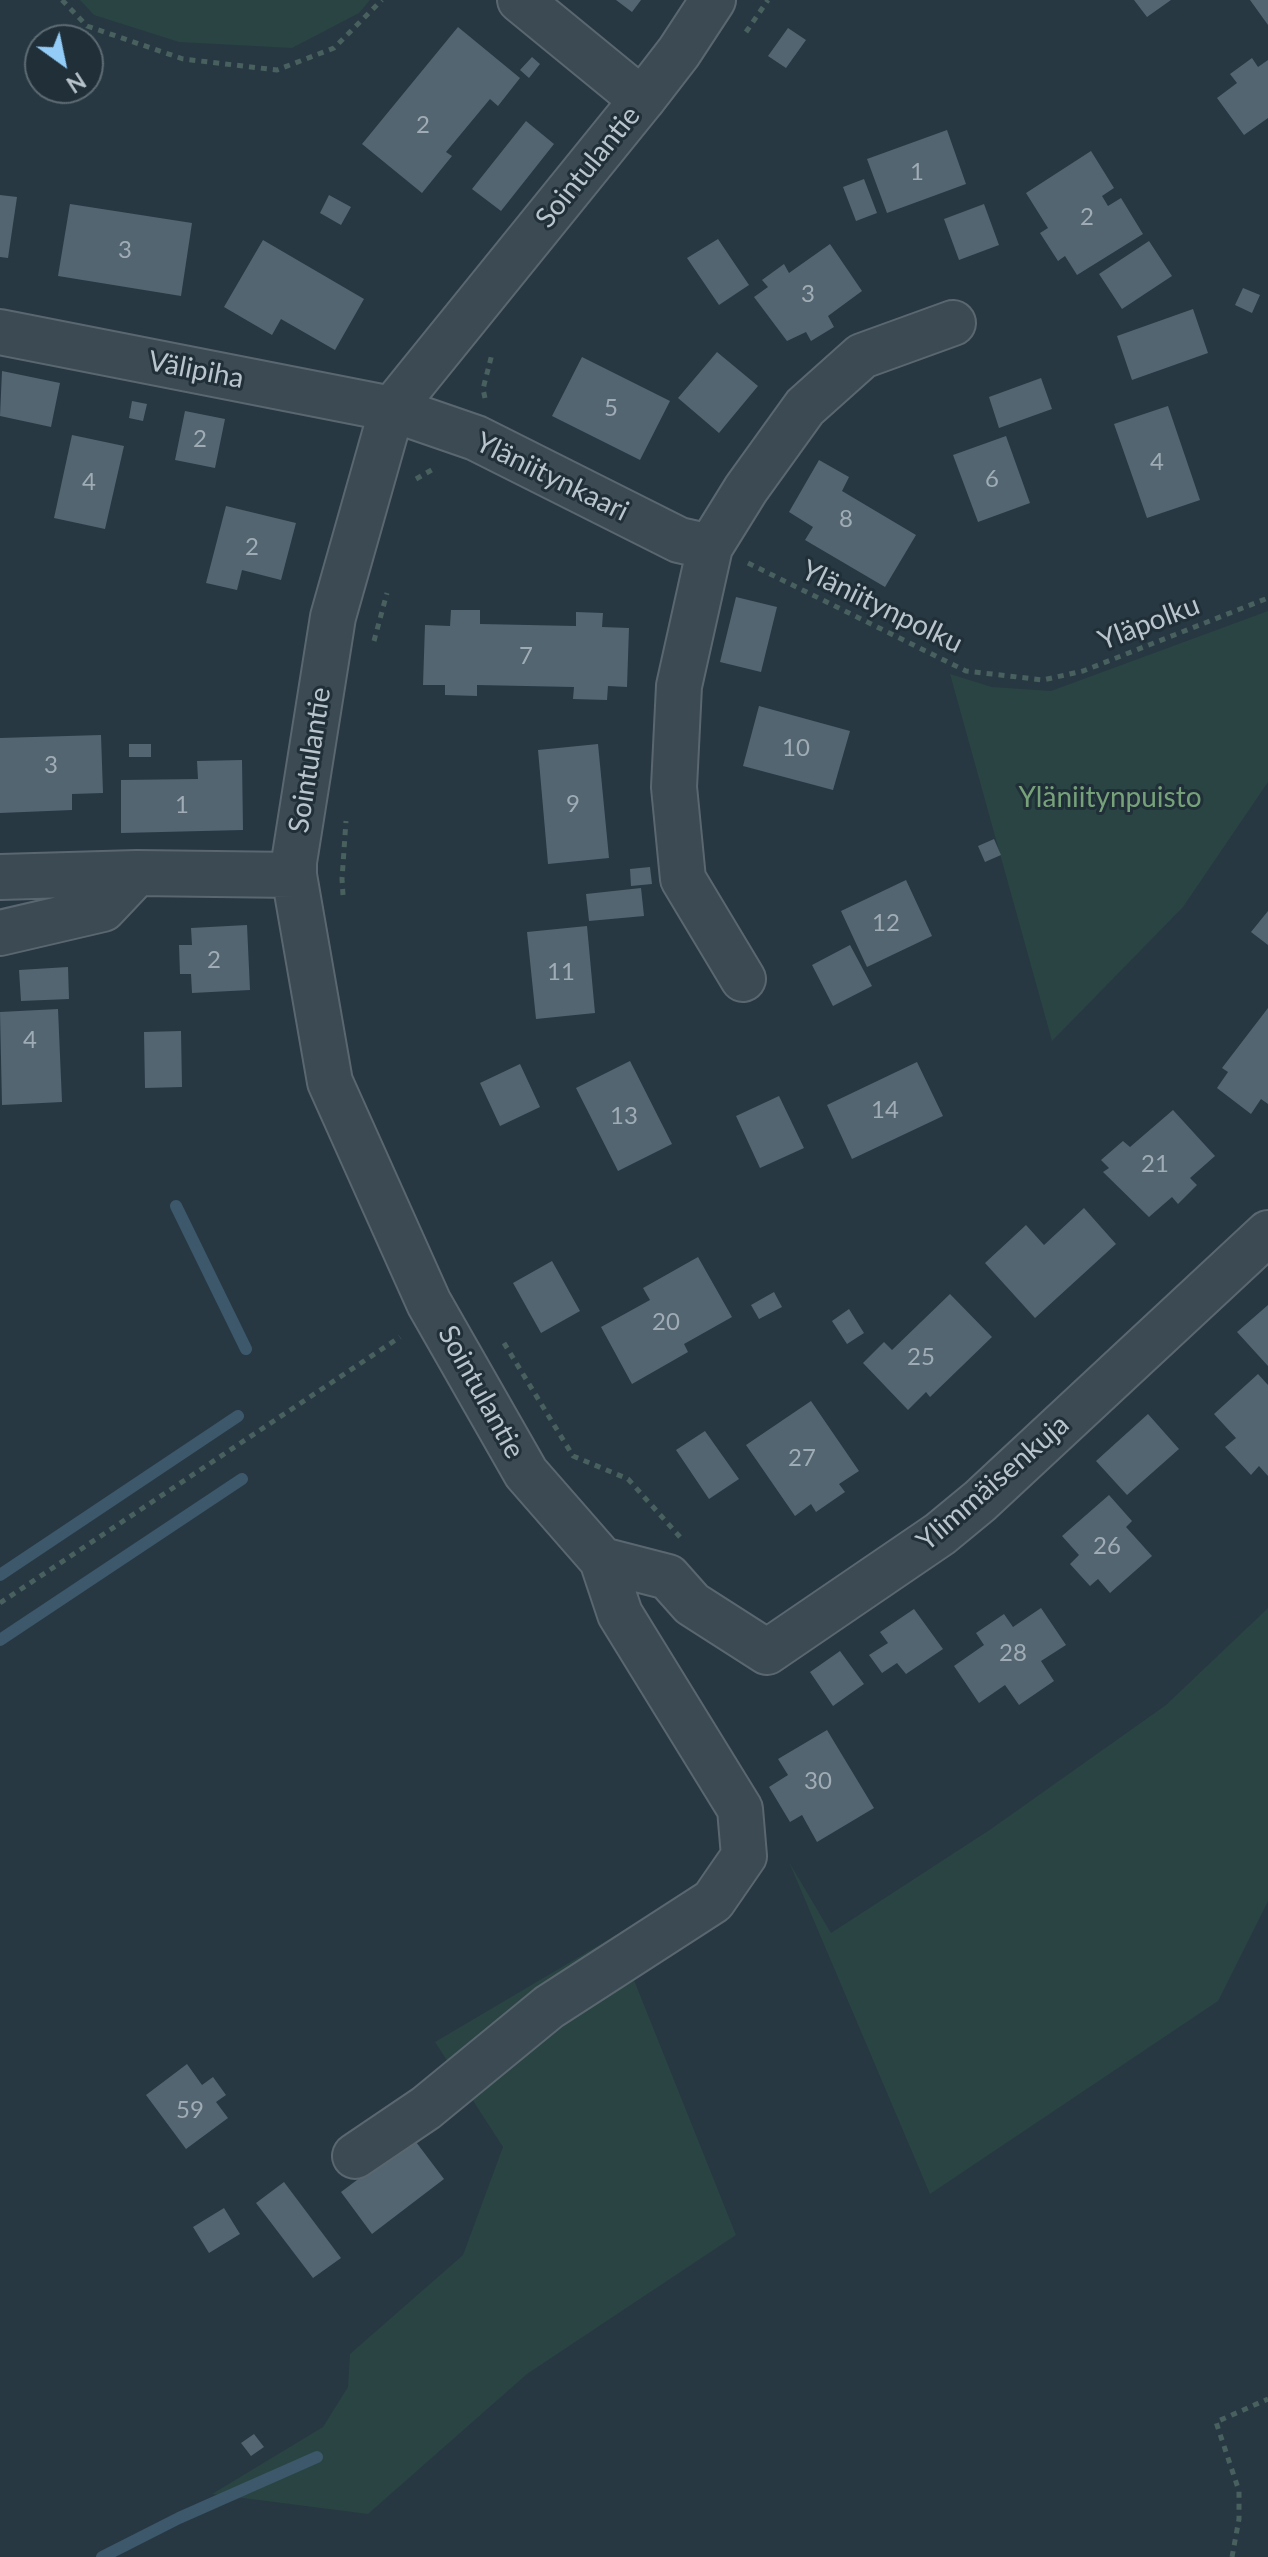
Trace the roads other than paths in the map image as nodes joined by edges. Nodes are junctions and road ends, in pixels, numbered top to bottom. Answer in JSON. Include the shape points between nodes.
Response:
{"nodes":[{"id":1,"x":520,"y":0,"type":"edge"},
{"id":2,"x":713,"y":0,"type":"edge"},
{"id":3,"x":642,"y":100,"type":"junction"},
{"id":4,"x":953,"y":323,"type":"dead end"},
{"id":5,"x":0,"y":332,"type":"edge"},
{"id":6,"x":392,"y":409,"type":"junction"},
{"id":7,"x":710,"y":547,"type":"junction"},
{"id":8,"x":137,"y":873,"type":"junction"},
{"id":9,"x":294,"y":875,"type":"junction"},
{"id":10,"x":0,"y":877,"type":"edge"},
{"id":11,"x":0,"y":933,"type":"edge"},
{"id":12,"x":743,"y":979,"type":"dead end"},
{"id":13,"x":1268,"y":1233,"type":"edge"},
{"id":14,"x":602,"y":1560,"type":"junction"},
{"id":15,"x":355,"y":2156,"type":"dead end"}],
"edges":[{"from":1,"to":3,"type":"street"},
{"from":2,"to":3,"type":"street","name":"Sointulantie"},
{"from":3,"to":6,"type":"street","name":"Sointulantie"},
{"from":4,"to":7,"type":"street","via":[[862,356],[805,407]]},
{"from":5,"to":6,"type":"street","name":"Välipiha"},
{"from":6,"to":7,"type":"street","name":"Yläniitynkaari","via":[[476,438],[679,540]]},
{"from":6,"to":9,"type":"street","name":"Sointulantie","via":[[333,617]]},
{"from":7,"to":12,"type":"street","via":[[679,686],[674,787],[683,879]]},
{"from":8,"to":9,"type":"street"},
{"from":8,"to":10,"type":"street"},
{"from":8,"to":11,"type":"street","via":[[103,909]]},
{"from":9,"to":14,"type":"street","name":"Sointulantie","via":[[330,1082],[436,1313],[526,1473]]},
{"from":13,"to":14,"type":"street","name":"Ylimmäisenkuja","via":[[980,1501],[767,1652],[692,1604],[668,1577]]},
{"from":14,"to":15,"type":"street","via":[[620,1614],[740,1809],[744,1856],[713,1901],[549,2007],[426,2108]]}]}
